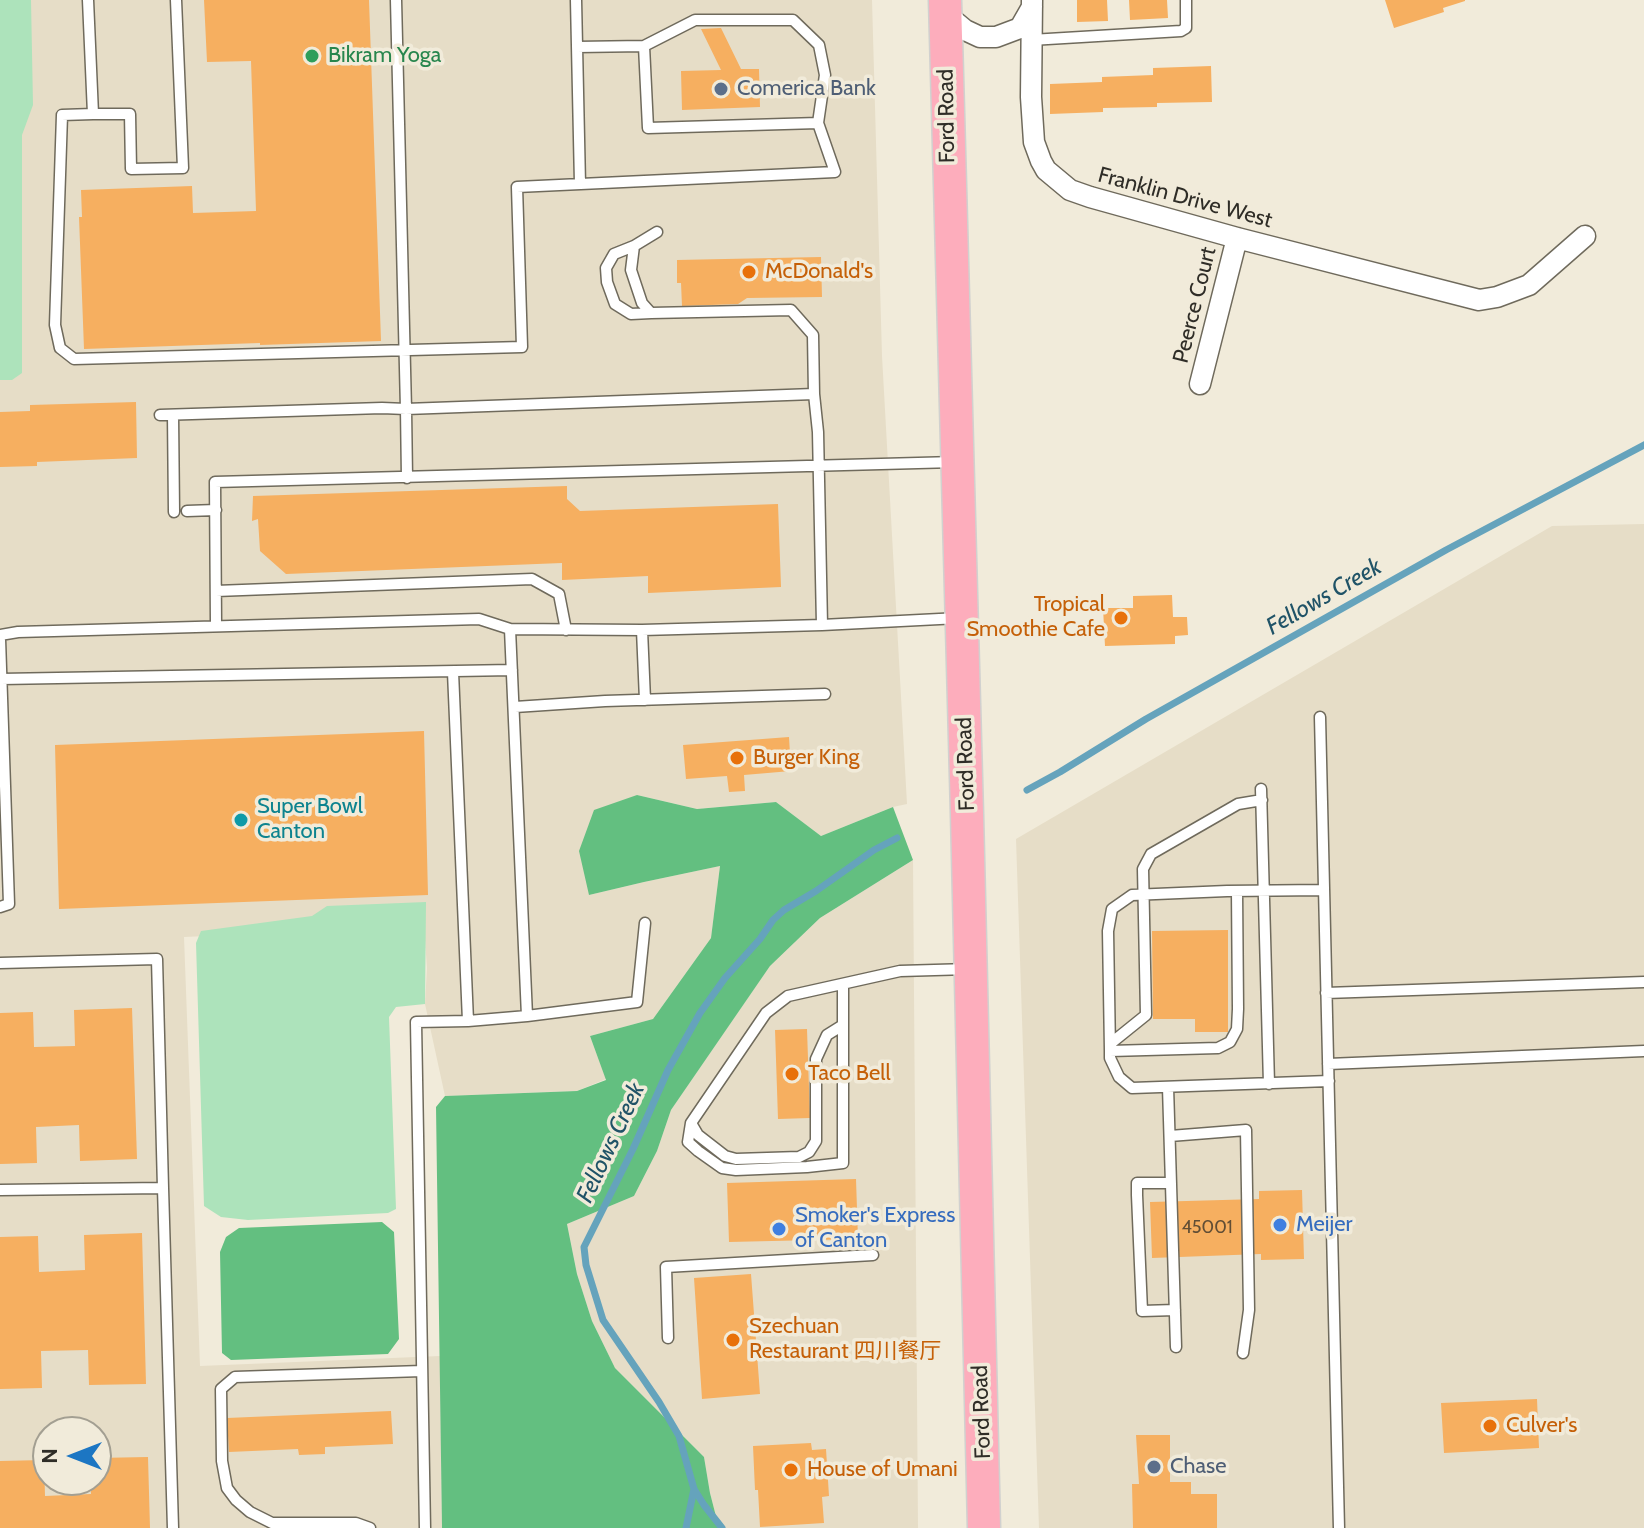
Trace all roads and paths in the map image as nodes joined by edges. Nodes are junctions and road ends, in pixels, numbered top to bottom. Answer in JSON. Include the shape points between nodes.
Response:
{"nodes":[{"id":1,"x":88,"y":0,"type":"edge"},
{"id":2,"x":176,"y":0,"type":"edge"},
{"id":3,"x":396,"y":0,"type":"edge"},
{"id":4,"x":576,"y":0,"type":"edge"},
{"id":5,"x":1186,"y":0,"type":"edge"},
{"id":6,"x":946,"y":2,"type":"edge"},
{"id":7,"x":1031,"y":2,"type":"edge"},
{"id":8,"x":1031,"y":40,"type":"junction"},
{"id":9,"x":644,"y":46,"type":"junction"},
{"id":10,"x":577,"y":47,"type":"junction"},
{"id":11,"x":93,"y":114,"type":"junction"},
{"id":12,"x":818,"y":123,"type":"junction"},
{"id":13,"x":580,"y":184,"type":"junction"},
{"id":14,"x":657,"y":232,"type":"dead end"},
{"id":15,"x":1585,"y":236,"type":"dead end"},
{"id":16,"x":1237,"y":238,"type":"junction"},
{"id":17,"x":634,"y":246,"type":"junction"},
{"id":18,"x":651,"y":313,"type":"junction"},
{"id":19,"x":405,"y":350,"type":"junction"},
{"id":20,"x":1200,"y":384,"type":"dead end"},
{"id":21,"x":814,"y":394,"type":"junction"},
{"id":22,"x":406,"y":409,"type":"junction"},
{"id":23,"x":160,"y":415,"type":"dead end"},
{"id":24,"x":173,"y":415,"type":"junction"},
{"id":25,"x":957,"y":462,"type":"junction"},
{"id":26,"x":818,"y":466,"type":"junction"},
{"id":27,"x":407,"y":478,"type":"junction"},
{"id":28,"x":216,"y":510,"type":"junction"},
{"id":29,"x":187,"y":511,"type":"dead end"},
{"id":30,"x":174,"y":512,"type":"dead end"},
{"id":31,"x":216,"y":591,"type":"junction"},
{"id":32,"x":961,"y":618,"type":"junction"},
{"id":33,"x":216,"y":625,"type":"junction"},
{"id":34,"x":822,"y":625,"type":"junction"},
{"id":35,"x":510,"y":629,"type":"junction"},
{"id":36,"x":566,"y":630,"type":"junction"},
{"id":37,"x":642,"y":630,"type":"junction"},
{"id":38,"x":0,"y":637,"type":"edge"},
{"id":39,"x":0,"y":665,"type":"edge"},
{"id":40,"x":512,"y":670,"type":"junction"},
{"id":41,"x":453,"y":672,"type":"junction"},
{"id":42,"x":1,"y":679,"type":"edge"},
{"id":43,"x":825,"y":694,"type":"dead end"},
{"id":44,"x":645,"y":700,"type":"junction"},
{"id":45,"x":515,"y":707,"type":"junction"},
{"id":46,"x":1320,"y":717,"type":"dead end"},
{"id":47,"x":1263,"y":890,"type":"junction"},
{"id":48,"x":1323,"y":890,"type":"junction"},
{"id":49,"x":1237,"y":891,"type":"junction"},
{"id":50,"x":1144,"y":894,"type":"junction"},
{"id":51,"x":0,"y":907,"type":"edge"},
{"id":52,"x":645,"y":923,"type":"dead end"},
{"id":53,"x":0,"y":963,"type":"edge"},
{"id":54,"x":971,"y":969,"type":"junction"},
{"id":55,"x":1644,"y":982,"type":"edge"},
{"id":56,"x":843,"y":985,"type":"junction"},
{"id":57,"x":1326,"y":993,"type":"junction"},
{"id":58,"x":527,"y":1016,"type":"junction"},
{"id":59,"x":468,"y":1021,"type":"junction"},
{"id":60,"x":843,"y":1025,"type":"junction"},
{"id":61,"x":1110,"y":1048,"type":"junction"},
{"id":62,"x":1644,"y":1051,"type":"edge"},
{"id":63,"x":1328,"y":1064,"type":"junction"},
{"id":64,"x":1329,"y":1081,"type":"junction"},
{"id":65,"x":1269,"y":1084,"type":"junction"},
{"id":66,"x":1168,"y":1087,"type":"junction"},
{"id":67,"x":691,"y":1123,"type":"junction"},
{"id":68,"x":1170,"y":1136,"type":"junction"},
{"id":69,"x":1171,"y":1183,"type":"junction"},
{"id":70,"x":163,"y":1188,"type":"junction"},
{"id":71,"x":0,"y":1190,"type":"edge"},
{"id":72,"x":873,"y":1255,"type":"dead end"},
{"id":73,"x":1175,"y":1310,"type":"junction"},
{"id":74,"x":668,"y":1338,"type":"dead end"},
{"id":75,"x":1176,"y":1347,"type":"dead end"},
{"id":76,"x":1243,"y":1353,"type":"dead end"},
{"id":77,"x":422,"y":1371,"type":"junction"},
{"id":78,"x":173,"y":1528,"type":"edge"},
{"id":79,"x":370,"y":1528,"type":"edge"},
{"id":80,"x":425,"y":1528,"type":"edge"},
{"id":81,"x":984,"y":1528,"type":"edge"},
{"id":82,"x":1339,"y":1528,"type":"edge"}],
"edges":[{"from":1,"to":11,"type":"lane"},
{"from":2,"to":11,"type":"lane","via":[[183,168],[131,169],[130,114]]},
{"from":3,"to":19,"type":"lane"},
{"from":4,"to":10,"type":"lane"},
{"from":5,"to":8,"type":"lane","via":[[1186,28],[1181,31]]},
{"from":6,"to":7,"type":"street","via":[[953,20],[980,37],[1020,28]]},
{"from":6,"to":25,"type":"main road","name":"Ford Road"},
{"from":7,"to":8,"type":"street","name":"Franklin Drive West"},
{"from":8,"to":16,"type":"street","name":"Franklin Drive West","via":[[1034,142],[1052,176],[1090,197]]},
{"from":9,"to":10,"type":"lane"},
{"from":9,"to":12,"type":"lane","via":[[648,128]]},
{"from":9,"to":12,"type":"lane","via":[[695,20],[793,20],[819,45],[825,75]]},
{"from":10,"to":13,"type":"lane"},
{"from":11,"to":19,"type":"lane","via":[[62,115],[55,325],[60,348],[74,359]]},
{"from":12,"to":13,"type":"lane","via":[[835,172]]},
{"from":13,"to":19,"type":"lane","via":[[517,187],[522,347]]},
{"from":14,"to":17,"type":"lane"},
{"from":15,"to":16,"type":"street","name":"Franklin Drive West","via":[[1529,285],[1479,300]]},
{"from":16,"to":20,"type":"street","name":"Peerce Court"},
{"from":17,"to":18,"type":"lane","via":[[631,270]]},
{"from":17,"to":18,"type":"lane","via":[[614,254],[606,268],[607,282],[615,304],[631,314]]},
{"from":18,"to":21,"type":"lane","via":[[791,310],[813,335]]},
{"from":19,"to":22,"type":"lane"},
{"from":21,"to":22,"type":"lane"},
{"from":21,"to":26,"type":"lane"},
{"from":22,"to":24,"type":"lane"},
{"from":22,"to":27,"type":"lane"},
{"from":23,"to":24,"type":"lane"},
{"from":24,"to":30,"type":"lane"},
{"from":25,"to":26,"type":"lane"},
{"from":25,"to":32,"type":"main road","name":"Ford Road"},
{"from":26,"to":27,"type":"lane"},
{"from":26,"to":34,"type":"lane"},
{"from":27,"to":28,"type":"lane","via":[[215,482]]},
{"from":28,"to":29,"type":"lane"},
{"from":28,"to":31,"type":"lane"},
{"from":31,"to":33,"type":"lane"},
{"from":31,"to":36,"type":"lane","via":[[532,579],[559,594]]},
{"from":32,"to":34,"type":"lane"},
{"from":32,"to":54,"type":"main road","name":"Ford Road"},
{"from":33,"to":35,"type":"lane","via":[[479,619]]},
{"from":33,"to":38,"type":"lane"},
{"from":34,"to":37,"type":"lane"},
{"from":35,"to":36,"type":"lane"},
{"from":35,"to":40,"type":"lane"},
{"from":36,"to":37,"type":"lane"},
{"from":37,"to":44,"type":"lane"},
{"from":38,"to":39,"type":"lane"},
{"from":39,"to":42,"type":"lane"},
{"from":40,"to":41,"type":"lane"},
{"from":40,"to":45,"type":"lane"},
{"from":41,"to":42,"type":"lane"},
{"from":41,"to":59,"type":"lane"},
{"from":42,"to":51,"type":"lane","via":[[9,904]]},
{"from":43,"to":44,"type":"lane"},
{"from":44,"to":45,"type":"lane"},
{"from":45,"to":58,"type":"lane"},
{"from":46,"to":48,"type":"lane"},
{"from":47,"to":48,"type":"lane"},
{"from":47,"to":49,"type":"lane"},
{"from":47,"to":50,"type":"lane","via":[[1261,794],[1151,854],[1143,869]]},
{"from":47,"to":65,"type":"lane"},
{"from":48,"to":57,"type":"lane"},
{"from":49,"to":50,"type":"lane"},
{"from":49,"to":61,"type":"lane","via":[[1238,1009],[1230,1042],[1218,1048]]},
{"from":50,"to":61,"type":"lane","via":[[1146,1015]]},
{"from":50,"to":61,"type":"lane","via":[[1132,895],[1112,909]]},
{"from":52,"to":58,"type":"lane","via":[[637,1002]]},
{"from":53,"to":70,"type":"lane","via":[[157,959]]},
{"from":54,"to":56,"type":"lane","via":[[900,971]]},
{"from":54,"to":81,"type":"main road","name":"Ford Road"},
{"from":55,"to":57,"type":"lane"},
{"from":56,"to":60,"type":"lane"},
{"from":56,"to":67,"type":"lane","via":[[788,996],[766,1013]]},
{"from":57,"to":63,"type":"lane"},
{"from":58,"to":59,"type":"lane"},
{"from":59,"to":77,"type":"lane","via":[[416,1022]]},
{"from":60,"to":67,"type":"lane","via":[[827,1035],[816,1059],[816,1141],[809,1152],[799,1157],[736,1159],[698,1135]]},
{"from":60,"to":67,"type":"lane","via":[[843,1163],[722,1168],[688,1142]]},
{"from":61,"to":66,"type":"lane","via":[[1119,1077],[1132,1088]]},
{"from":62,"to":63,"type":"lane"},
{"from":63,"to":64,"type":"lane"},
{"from":64,"to":65,"type":"lane"},
{"from":64,"to":82,"type":"lane"},
{"from":65,"to":66,"type":"lane"},
{"from":66,"to":68,"type":"lane"},
{"from":68,"to":69,"type":"lane"},
{"from":68,"to":76,"type":"lane","via":[[1246,1130],[1249,1310]]},
{"from":69,"to":73,"type":"lane"},
{"from":69,"to":73,"type":"lane","via":[[1137,1183],[1137,1195],[1142,1311]]},
{"from":70,"to":71,"type":"lane"},
{"from":70,"to":78,"type":"lane"},
{"from":72,"to":74,"type":"lane","via":[[666,1267]]},
{"from":73,"to":75,"type":"lane"},
{"from":77,"to":79,"type":"lane","via":[[235,1377],[221,1389],[222,1461],[227,1488],[236,1500],[272,1523],[356,1523]]},
{"from":77,"to":80,"type":"lane"}]}
